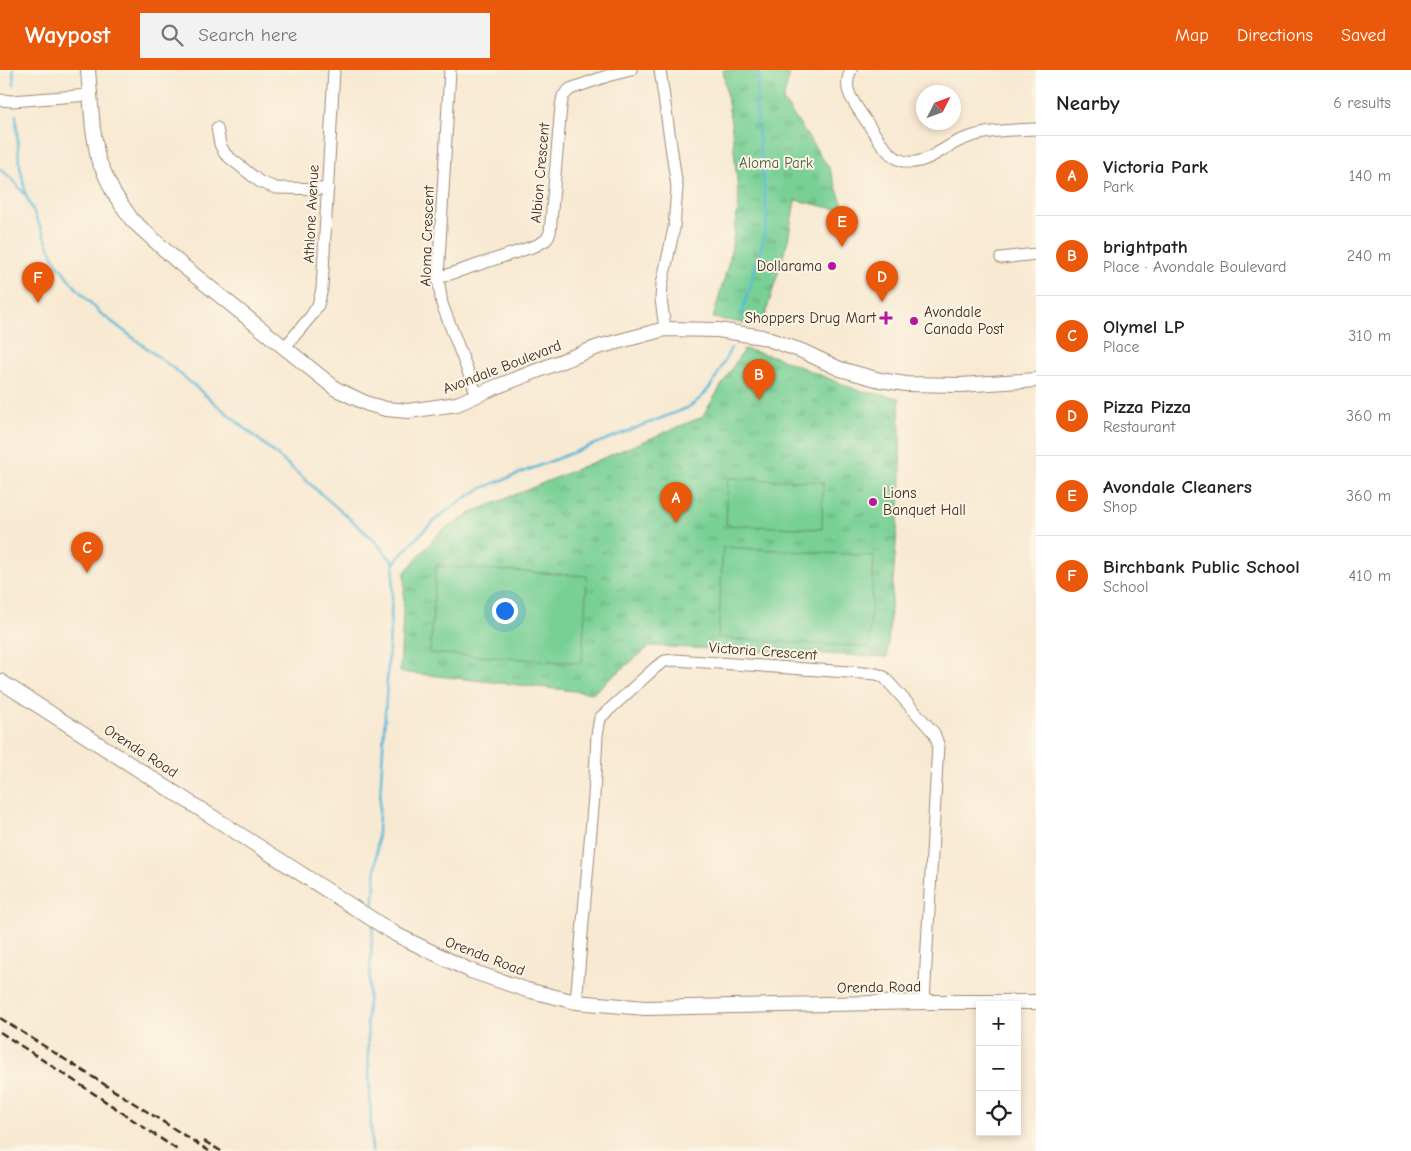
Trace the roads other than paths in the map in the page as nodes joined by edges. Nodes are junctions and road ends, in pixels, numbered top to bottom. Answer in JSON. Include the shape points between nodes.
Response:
{"nodes":[{"id":1,"x":88,"y":70,"type":"edge"},
{"id":2,"x":334,"y":70,"type":"edge"},
{"id":3,"x":450,"y":70,"type":"edge"},
{"id":4,"x":631,"y":70,"type":"edge"},
{"id":5,"x":660,"y":70,"type":"edge"},
{"id":6,"x":851,"y":70,"type":"edge"},
{"id":7,"x":89,"y":95,"type":"junction"},
{"id":8,"x":0,"y":100,"type":"edge"},
{"id":9,"x":217,"y":128,"type":"dead end"},
{"id":10,"x":1036,"y":129,"type":"edge"},
{"id":11,"x":328,"y":190,"type":"junction"},
{"id":12,"x":1036,"y":254,"type":"edge"},
{"id":13,"x":1001,"y":258,"type":"dead end"},
{"id":14,"x":438,"y":278,"type":"junction"},
{"id":15,"x":665,"y":329,"type":"junction"},
{"id":16,"x":285,"y":348,"type":"junction"},
{"id":17,"x":1036,"y":380,"type":"edge"},
{"id":18,"x":477,"y":396,"type":"junction"},
{"id":19,"x":0,"y":681,"type":"edge"},
{"id":20,"x":576,"y":1002,"type":"junction"},
{"id":21,"x":924,"y":1002,"type":"junction"},
{"id":22,"x":1036,"y":1002,"type":"edge"}],
"edges":[{"from":1,"to":7,"type":"street","name":"Avondale Boulevard"},
{"from":2,"to":11,"type":"street","name":"Athlone Avenue"},
{"from":3,"to":14,"type":"street","name":"Aloma Crescent"},
{"from":4,"to":14,"type":"street","name":"Albion Crescent","via":[[570,89],[563,96],[550,233],[546,240]]},
{"from":5,"to":15,"type":"street","via":[[677,187],[674,228],[662,284]]},
{"from":6,"to":10,"type":"street","via":[[847,83],[850,96],[888,152],[898,160],[917,163],[980,133]]},
{"from":7,"to":8,"type":"street"},
{"from":7,"to":16,"type":"street","name":"Avondale Boulevard","via":[[98,159],[127,213],[159,245]]},
{"from":9,"to":11,"type":"street","via":[[225,154],[260,182],[276,188]]},
{"from":11,"to":16,"type":"street","name":"Athlone Avenue","via":[[322,289],[318,305]]},
{"from":12,"to":13,"type":"street"},
{"from":14,"to":18,"type":"street","name":"Aloma Crescent","via":[[442,304]]},
{"from":15,"to":17,"type":"street","name":"Avondale Boulevard","via":[[718,330],[762,337],[840,369],[906,384],[961,385]]},
{"from":15,"to":18,"type":"street","name":"Avondale Boulevard","via":[[598,347]]},
{"from":16,"to":18,"type":"street","name":"Avondale Boulevard","via":[[336,389],[386,409],[435,408]]},
{"from":19,"to":20,"type":"street","name":"Orenda Road","via":[[421,948],[471,972]]},
{"from":20,"to":21,"type":"street","name":"Orenda Road","via":[[645,1008]]},
{"from":20,"to":21,"type":"street","name":"Victoria Crescent","via":[[600,718],[656,667],[665,661],[675,660],[877,674],[884,677],[934,733],[938,744]]},
{"from":21,"to":22,"type":"street","name":"Orenda Road"}]}
